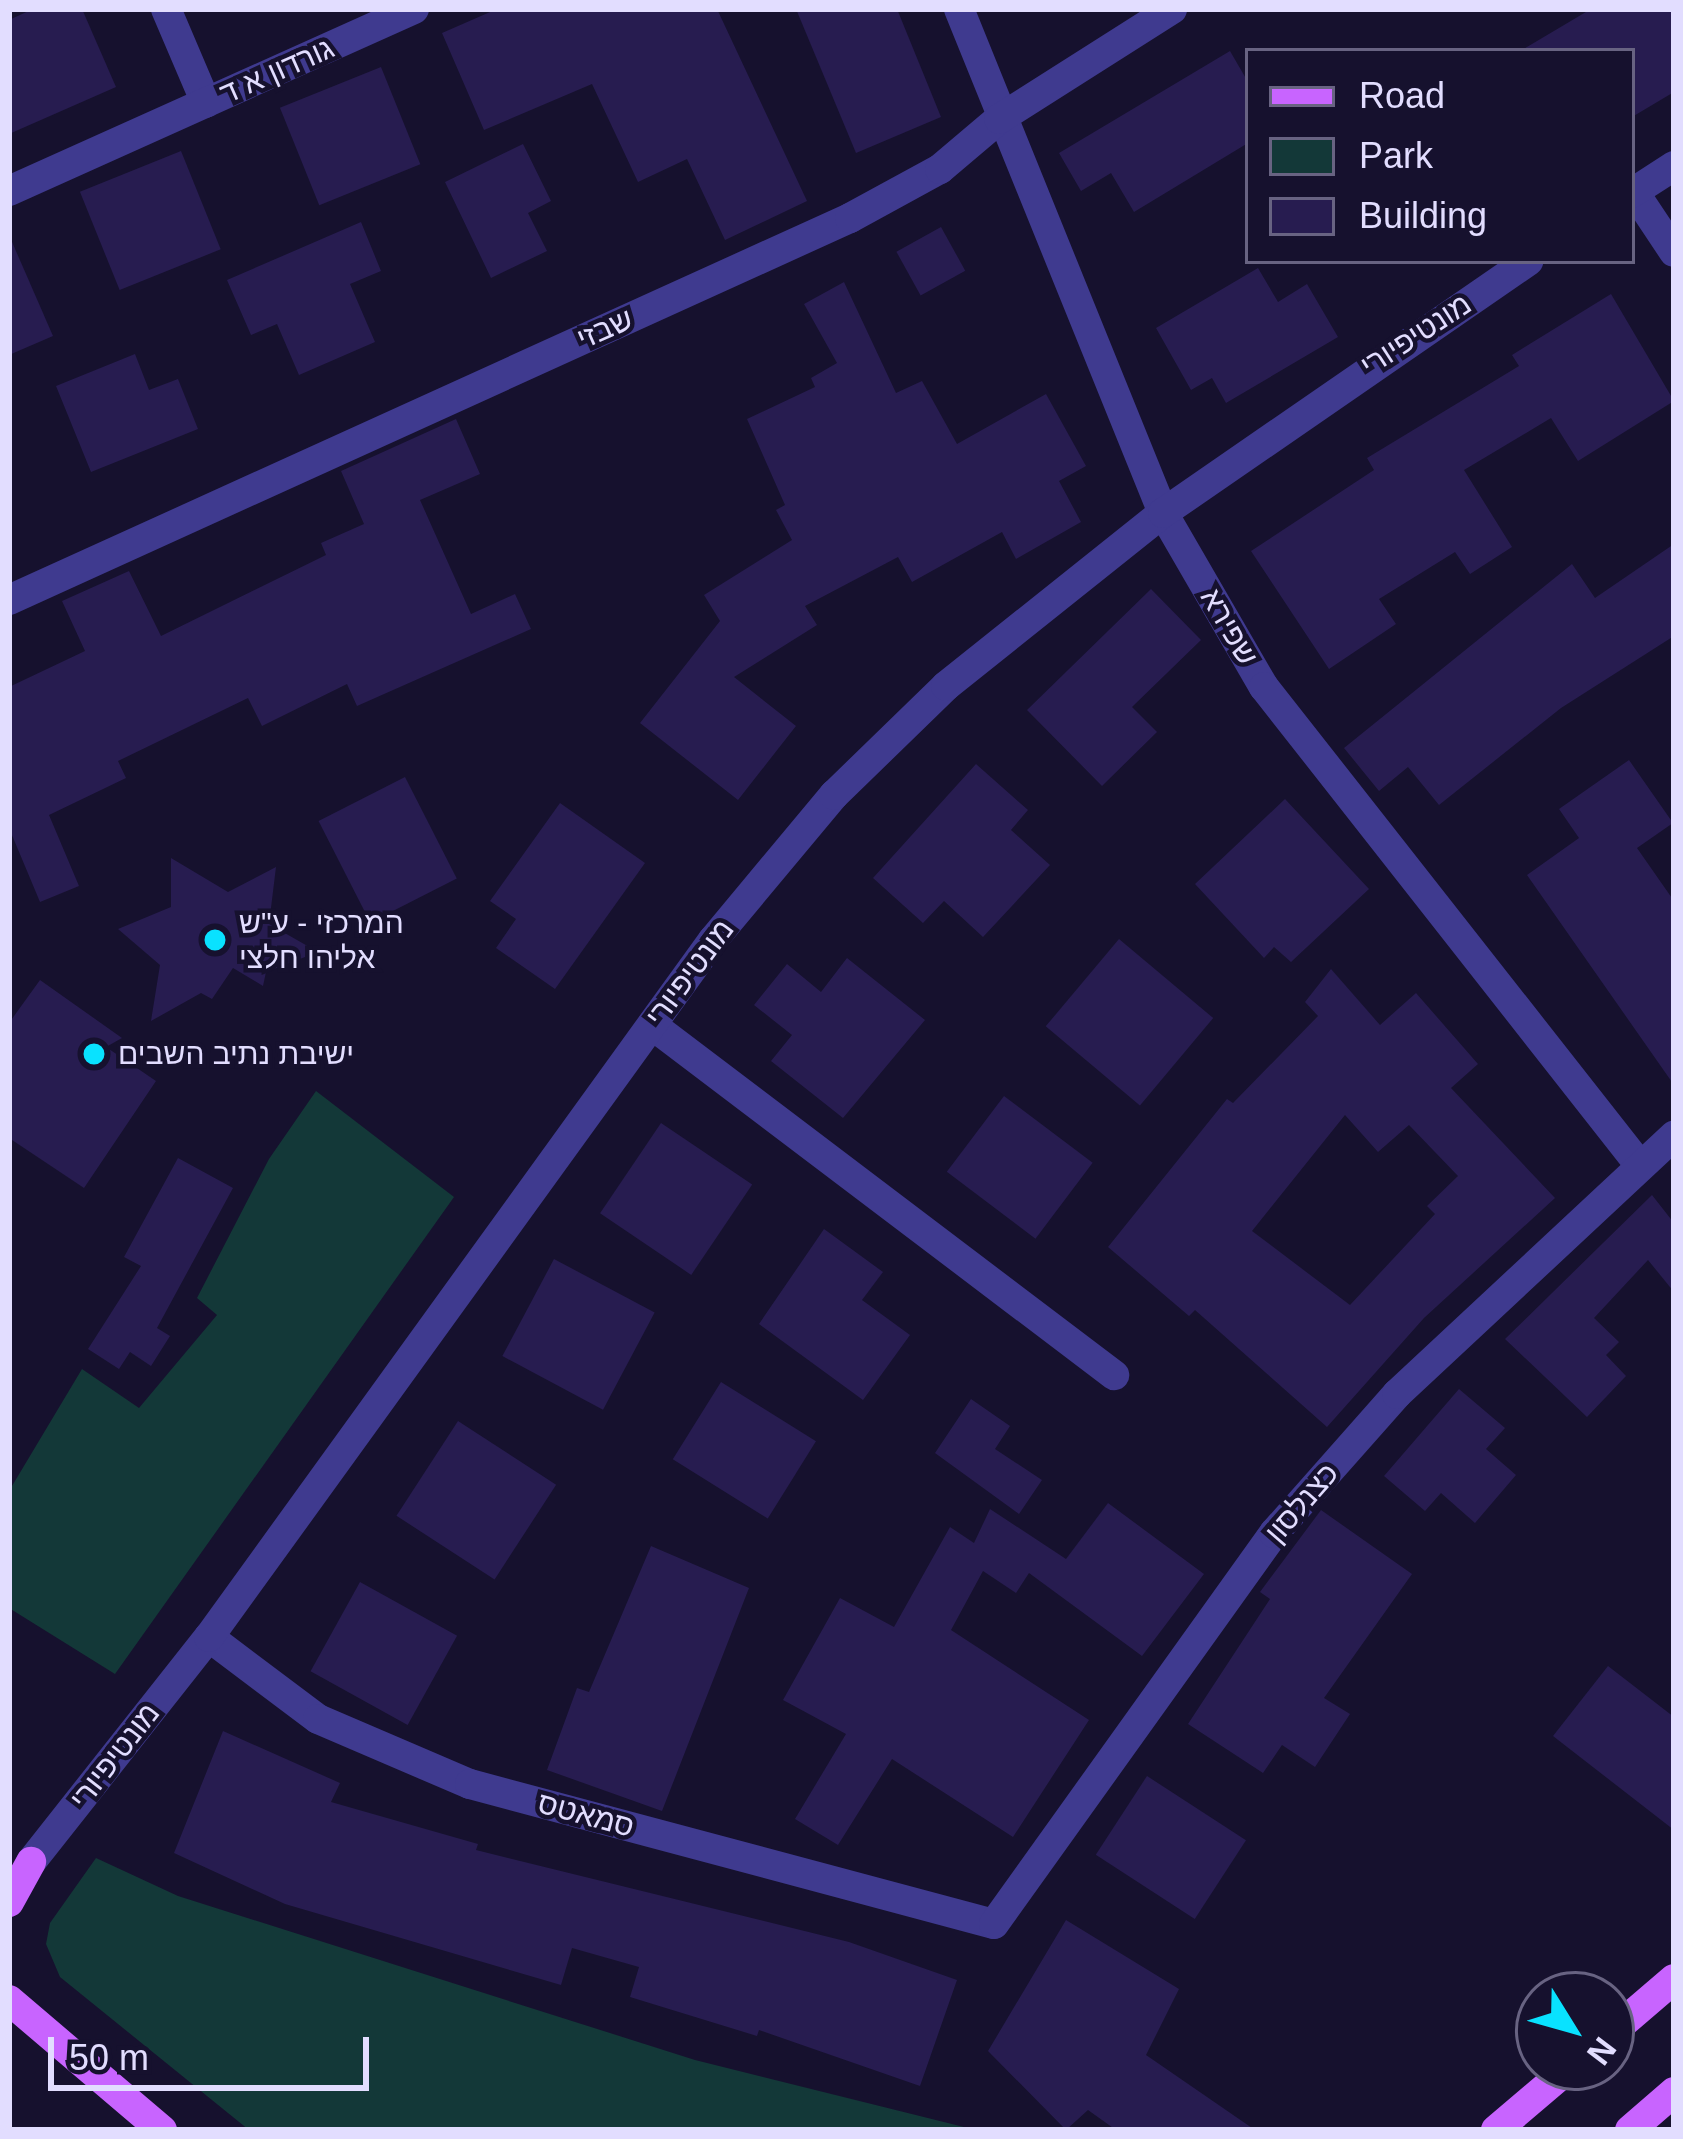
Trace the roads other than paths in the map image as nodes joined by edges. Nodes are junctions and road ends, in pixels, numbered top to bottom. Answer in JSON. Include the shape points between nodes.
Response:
{"nodes":[{"id":1,"x":166,"y":9,"type":"edge"},
{"id":2,"x":414,"y":9,"type":"edge"},
{"id":3,"x":959,"y":9,"type":"edge"},
{"id":4,"x":1172,"y":9,"type":"edge"},
{"id":5,"x":206,"y":103,"type":"junction"},
{"id":6,"x":999,"y":119,"type":"junction"},
{"id":7,"x":1674,"y":166,"type":"edge"},
{"id":8,"x":9,"y":191,"type":"edge"},
{"id":9,"x":1635,"y":192,"type":"edge"},
{"id":10,"x":1635,"y":196,"type":"edge"},
{"id":11,"x":1674,"y":253,"type":"edge"},
{"id":12,"x":1524,"y":264,"type":"edge"},
{"id":13,"x":1163,"y":513,"type":"junction"},
{"id":14,"x":9,"y":600,"type":"edge"},
{"id":15,"x":652,"y":1025,"type":"junction"},
{"id":16,"x":1674,"y":1136,"type":"edge"},
{"id":17,"x":1638,"y":1163,"type":"junction"},
{"id":18,"x":1114,"y":1375,"type":"dead end"},
{"id":19,"x":209,"y":1637,"type":"junction"},
{"id":20,"x":20,"y":1871,"type":"edge"},
{"id":21,"x":9,"y":1902,"type":"edge"},
{"id":22,"x":994,"y":1924,"type":"joint"},
{"id":23,"x":1674,"y":1979,"type":"edge"},
{"id":24,"x":9,"y":1984,"type":"edge"},
{"id":25,"x":9,"y":2000,"type":"edge"},
{"id":26,"x":1635,"y":2012,"type":"edge"},
{"id":27,"x":40,"y":2027,"type":"junction"},
{"id":28,"x":1542,"y":2091,"type":"edge"},
{"id":29,"x":1674,"y":2092,"type":"edge"},
{"id":30,"x":162,"y":2130,"type":"edge"},
{"id":31,"x":1496,"y":2130,"type":"edge"},
{"id":32,"x":1630,"y":2130,"type":"edge"}],
"edges":[{"from":1,"to":5,"type":"street","name":"גורדון א ד"},
{"from":2,"to":5,"type":"street","name":"גורדון א ד"},
{"from":3,"to":6,"type":"street","name":"שפירא"},
{"from":4,"to":6,"type":"street","name":"שבזי"},
{"from":5,"to":8,"type":"street","name":"גורדון א ד"},
{"from":6,"to":13,"type":"street","name":"שפירא"},
{"from":6,"to":14,"type":"street","name":"שבזי","via":[[940,170],[850,218]]},
{"from":7,"to":9,"type":"street"},
{"from":10,"to":11,"type":"street"},
{"from":12,"to":13,"type":"street","name":"מונטיפיורי"},
{"from":13,"to":15,"type":"street","name":"מונטיפיורי","via":[[946,686],[834,795]]},
{"from":13,"to":17,"type":"street","name":"שפירא","via":[[1264,687]]},
{"from":15,"to":18,"type":"street"},
{"from":15,"to":19,"type":"street","name":"מונטיפיורי"},
{"from":16,"to":17,"type":"street","name":"כצנלסון"},
{"from":17,"to":22,"type":"street","name":"כצנלסון","via":[[1397,1394],[1274,1533]]},
{"from":19,"to":20,"type":"street","name":"מונטיפיורי"},
{"from":19,"to":22,"type":"street","name":"סמאטס","via":[[318,1719],[470,1784]]},
{"from":20,"to":21,"type":"main road"},
{"from":23,"to":26,"type":"main road"},
{"from":24,"to":27,"type":"main road"},
{"from":25,"to":27,"type":"main road"},
{"from":27,"to":30,"type":"main road"},
{"from":28,"to":31,"type":"main road"},
{"from":29,"to":32,"type":"main road"}]}
